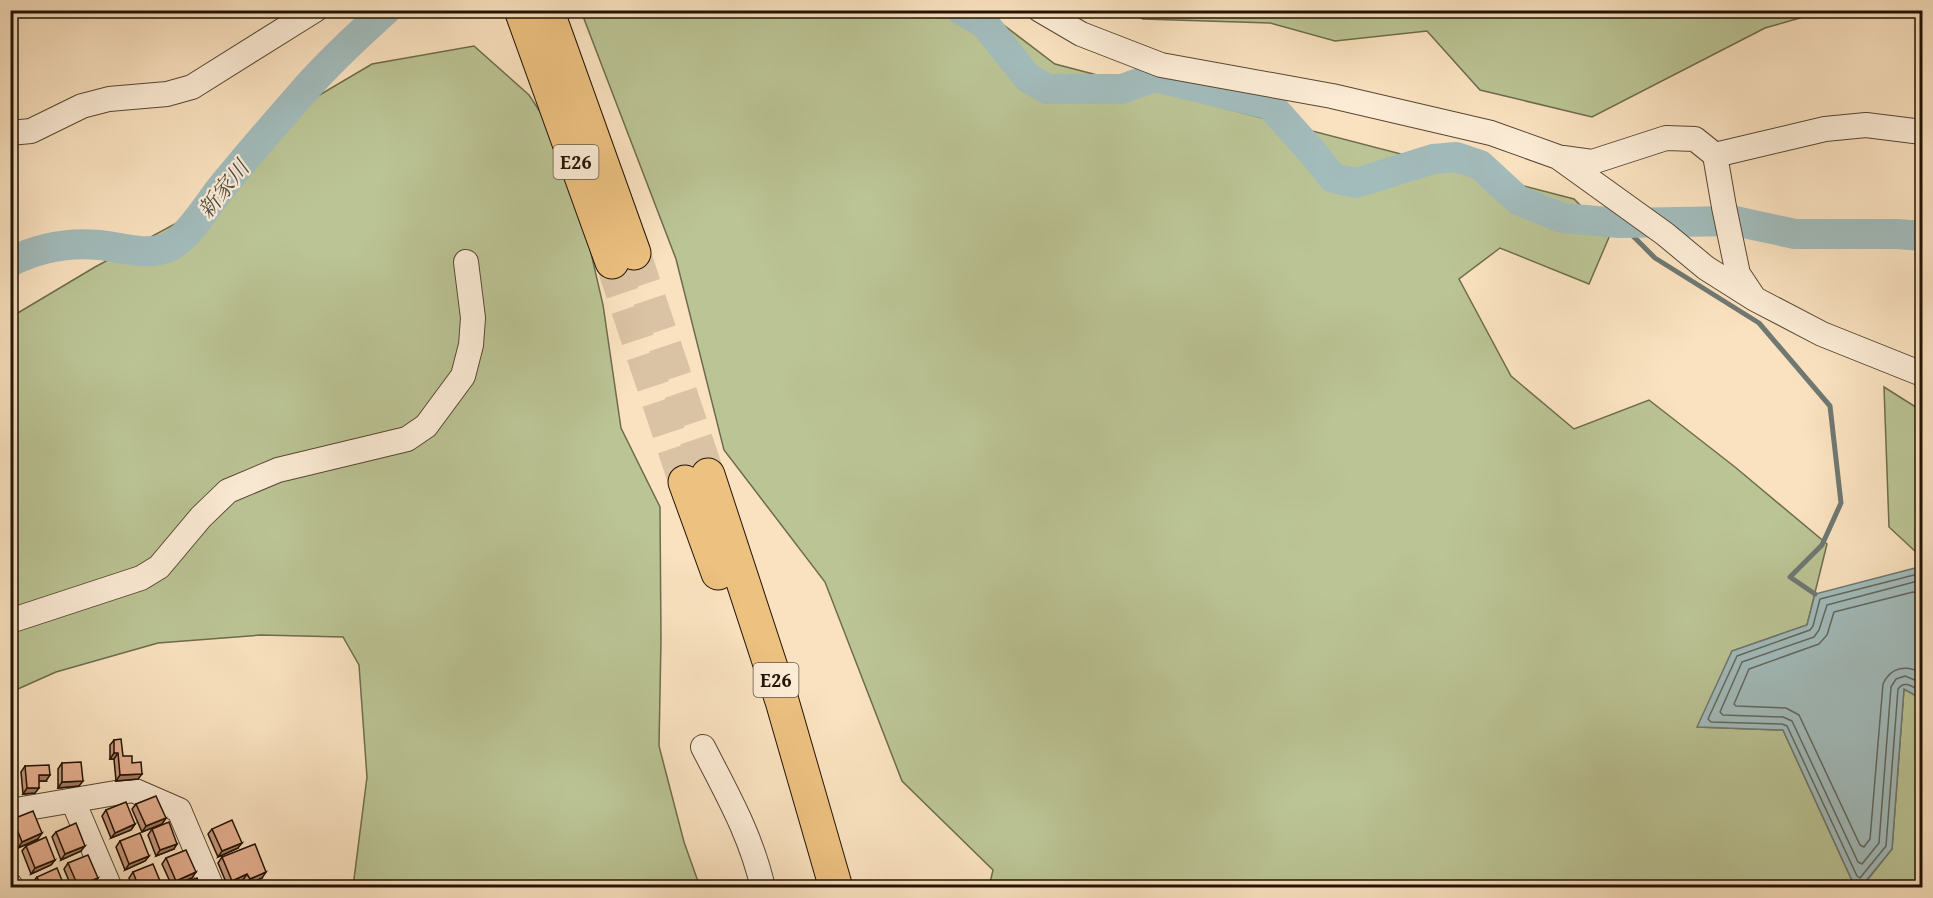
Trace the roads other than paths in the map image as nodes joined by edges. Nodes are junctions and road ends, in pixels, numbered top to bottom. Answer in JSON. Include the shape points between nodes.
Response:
{"nodes":[{"id":1,"x":315,"y":10,"type":"edge"},
{"id":2,"x":521,"y":10,"type":"edge"},
{"id":3,"x":547,"y":10,"type":"edge"},
{"id":4,"x":1040,"y":10,"type":"edge"},
{"id":5,"x":553,"y":64,"type":"junction"},
{"id":6,"x":1923,"y":132,"type":"edge"},
{"id":7,"x":10,"y":133,"type":"edge"},
{"id":8,"x":1715,"y":155,"type":"junction"},
{"id":9,"x":1558,"y":157,"type":"junction"},
{"id":10,"x":623,"y":258,"type":"tunnel mouth"},
{"id":11,"x":466,"y":262,"type":"dead end"},
{"id":12,"x":1755,"y":299,"type":"junction"},
{"id":13,"x":1923,"y":374,"type":"edge"},
{"id":14,"x":10,"y":621,"type":"edge"},
{"id":15,"x":703,"y":747,"type":"dead end"},
{"id":16,"x":73,"y":801,"type":"junction"},
{"id":17,"x":10,"y":811,"type":"edge"},
{"id":18,"x":110,"y":888,"type":"edge"},
{"id":19,"x":212,"y":888,"type":"edge"},
{"id":20,"x":763,"y":888,"type":"edge"},
{"id":21,"x":813,"y":888,"type":"edge"},
{"id":22,"x":836,"y":888,"type":"edge"}],
"edges":[{"from":1,"to":7,"type":"street","via":[[192,87],[167,94],[100,101],[31,131]]},
{"from":2,"to":5,"type":"highway","number":"E26"},
{"from":3,"to":5,"type":"highway","number":"E26"},
{"from":4,"to":9,"type":"street","via":[[1081,34],[1161,65],[1332,96],[1480,130]]},
{"from":5,"to":10,"type":"highway","number":"E26"},
{"from":6,"to":8,"type":"street","via":[[1866,125],[1826,129]]},
{"from":8,"to":9,"type":"street","via":[[1695,139],[1666,138],[1592,162]]},
{"from":8,"to":12,"type":"street","via":[[1738,274]]},
{"from":9,"to":12,"type":"street","via":[[1706,268]]},
{"from":11,"to":14,"type":"street","via":[[473,318],[468,356],[463,376],[426,426],[407,439],[278,470],[228,491],[159,567],[141,578]]},
{"from":12,"to":13,"type":"street","via":[[1822,334]]},
{"from":15,"to":20,"type":"street","via":[[740,815]]},
{"from":16,"to":17,"type":"street"},
{"from":16,"to":18,"type":"street"},
{"from":16,"to":19,"type":"street","via":[[133,790],[179,810]]},
{"from":21,"to":22,"type":"highway","number":"E26","via":[[697,479],[782,701]]}]}
